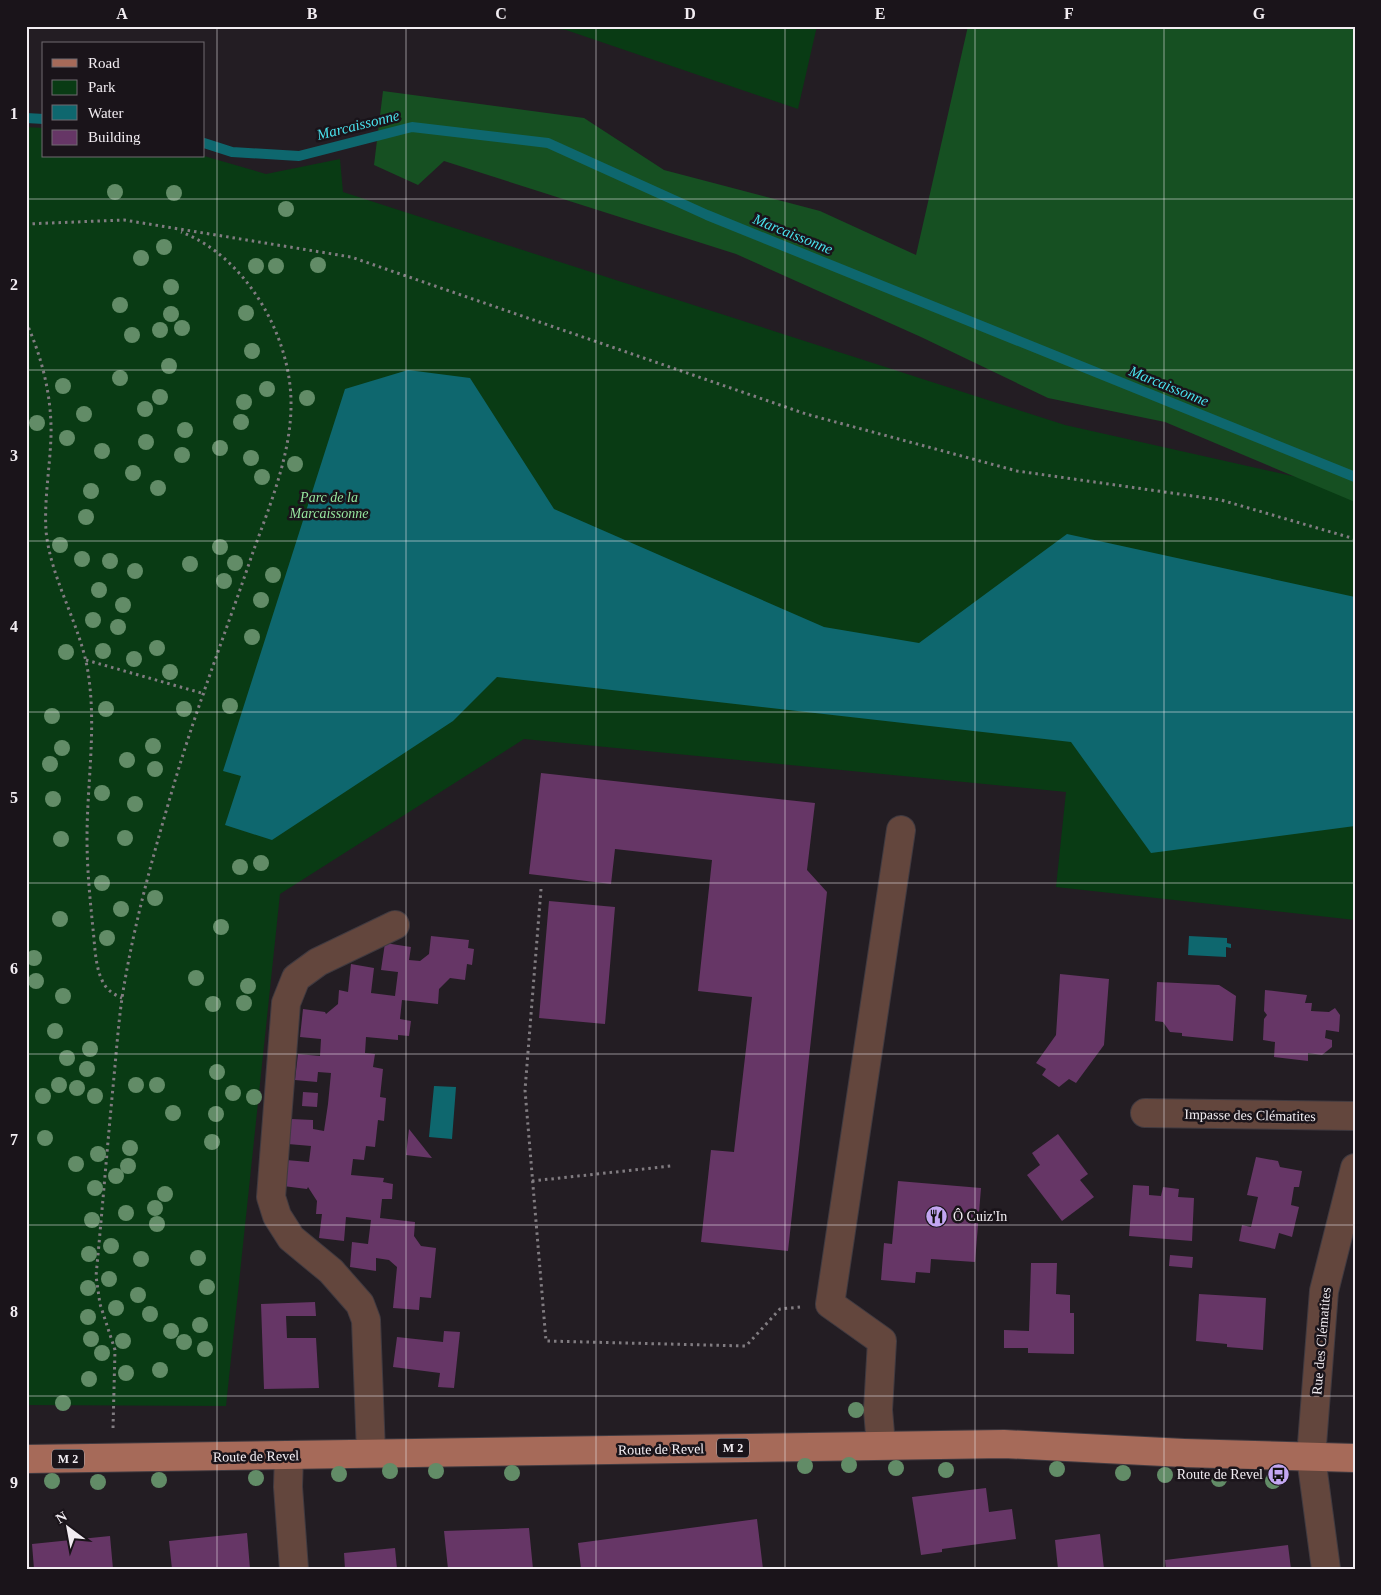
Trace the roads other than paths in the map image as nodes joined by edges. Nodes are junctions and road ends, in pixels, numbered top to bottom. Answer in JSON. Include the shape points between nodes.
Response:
{"nodes":[{"id":1,"x":901,"y":830,"type":"dead end"},
{"id":2,"x":395,"y":925,"type":"dead end"},
{"id":3,"x":1145,"y":1113,"type":"dead end"},
{"id":4,"x":1355,"y":1116,"type":"edge"},
{"id":5,"x":1355,"y":1168,"type":"edge"},
{"id":6,"x":881,"y":1445,"type":"junction"},
{"id":7,"x":371,"y":1453,"type":"junction"},
{"id":8,"x":289,"y":1455,"type":"junction"},
{"id":9,"x":1311,"y":1457,"type":"junction"},
{"id":10,"x":1355,"y":1458,"type":"edge"},
{"id":11,"x":26,"y":1459,"type":"edge"},
{"id":12,"x":294,"y":1569,"type":"edge"},
{"id":13,"x":1326,"y":1569,"type":"edge"}],
"edges":[{"from":1,"to":6,"type":"street","via":[[830,1304],[882,1341],[878,1410]]},
{"from":2,"to":7,"type":"street","via":[[318,962],[296,978],[286,1004],[271,1196],[277,1216],[291,1238],[332,1271],[360,1304],[366,1320]]},
{"from":3,"to":4,"type":"street","name":"Impasse des Clématites"},
{"from":5,"to":9,"type":"street","name":"Rue des Clématites","via":[[1324,1290]]},
{"from":6,"to":7,"type":"main road","name":"Route de Revel","number":"M 2"},
{"from":6,"to":9,"type":"main road","name":"Route de Revel","number":"M 2","via":[[1004,1444]]},
{"from":7,"to":8,"type":"main road","name":"Route de Revel","number":"M 2"},
{"from":8,"to":11,"type":"main road","name":"Route de Revel","number":"M 2"},
{"from":8,"to":12,"type":"street"},
{"from":9,"to":10,"type":"main road","name":"Route de Revel","number":"M 2"},
{"from":9,"to":13,"type":"street","name":"Rue des Clématites"}]}
